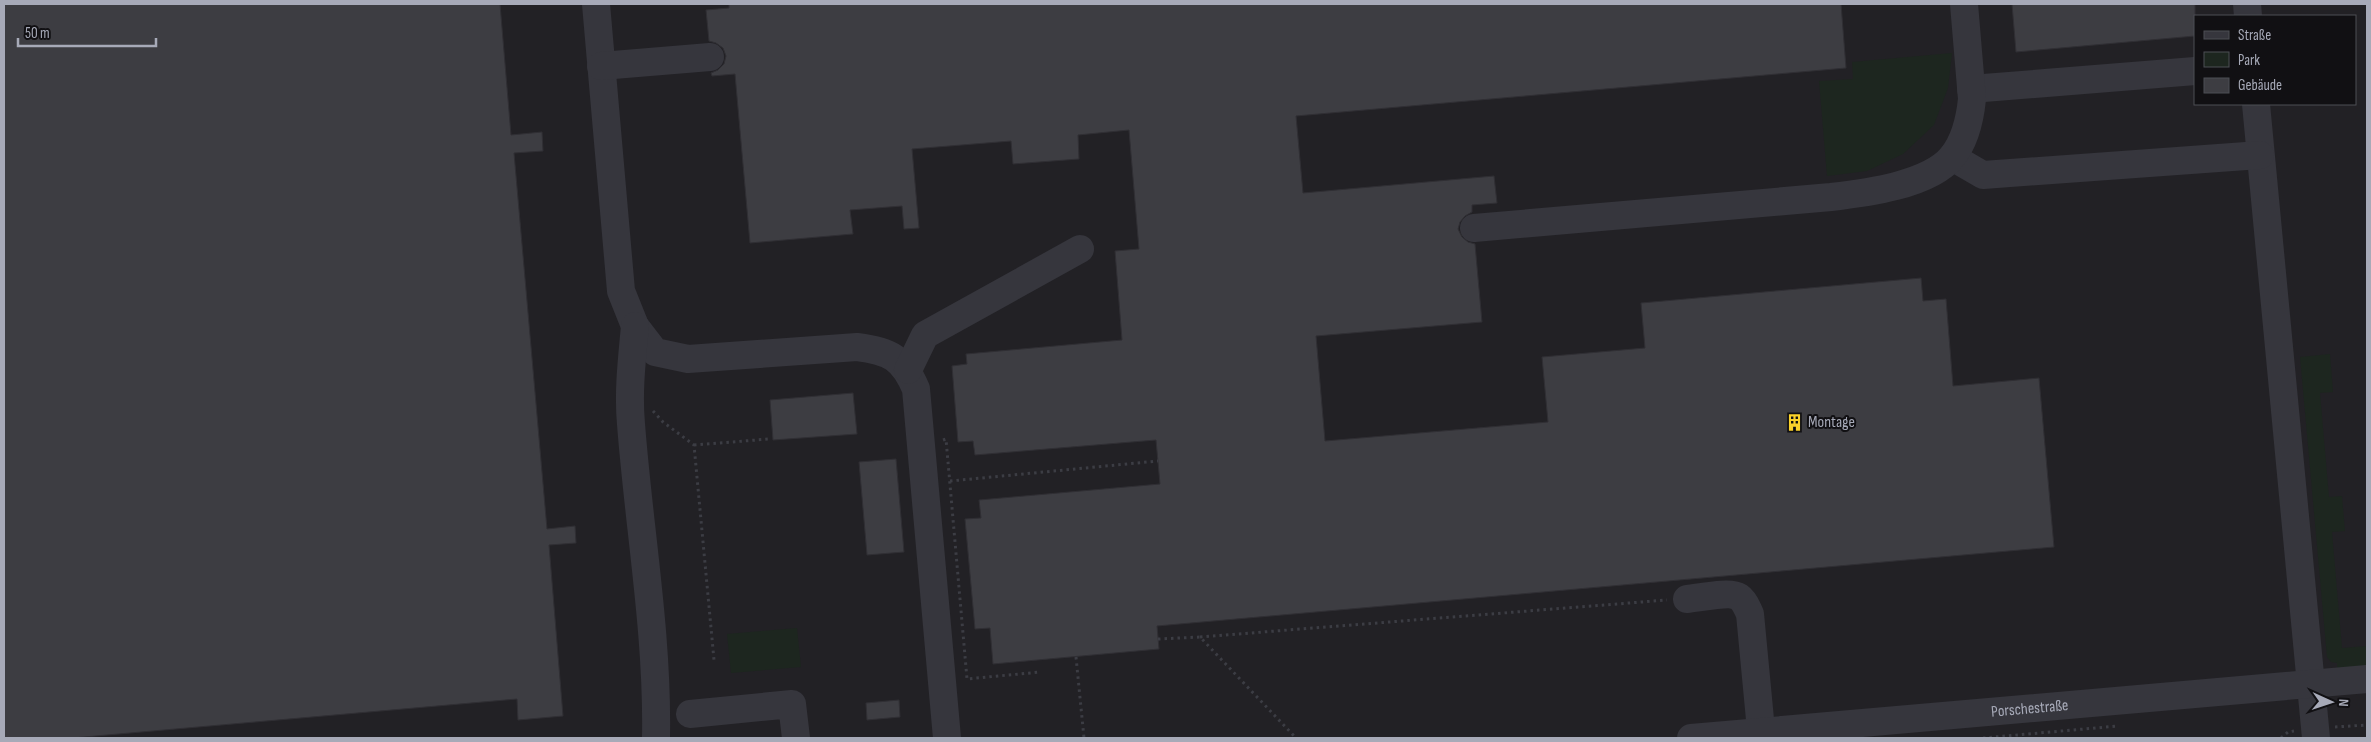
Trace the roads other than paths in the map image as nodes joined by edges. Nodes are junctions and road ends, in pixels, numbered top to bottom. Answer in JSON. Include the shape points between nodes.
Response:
{"nodes":[{"id":1,"x":596,"y":4,"type":"edge"},
{"id":2,"x":1964,"y":4,"type":"edge"},
{"id":3,"x":710,"y":57,"type":"dead end"},
{"id":4,"x":601,"y":66,"type":"junction"},
{"id":5,"x":2194,"y":71,"type":"edge"},
{"id":6,"x":1971,"y":89,"type":"junction"},
{"id":7,"x":2256,"y":105,"type":"edge"},
{"id":8,"x":2260,"y":155,"type":"junction"},
{"id":9,"x":1952,"y":157,"type":"junction"},
{"id":10,"x":1474,"y":228,"type":"dead end"},
{"id":11,"x":1080,"y":248,"type":"dead end"},
{"id":12,"x":635,"y":326,"type":"junction"},
{"id":13,"x":908,"y":370,"type":"junction"},
{"id":14,"x":1687,"y":599,"type":"road end"},
{"id":15,"x":2367,"y":679,"type":"edge"},
{"id":16,"x":2311,"y":684,"type":"junction"},
{"id":17,"x":690,"y":714,"type":"dead end"},
{"id":18,"x":1761,"y":730,"type":"junction"},
{"id":19,"x":656,"y":738,"type":"edge"},
{"id":20,"x":796,"y":738,"type":"edge"},
{"id":21,"x":947,"y":738,"type":"edge"},
{"id":22,"x":1691,"y":738,"type":"edge"},
{"id":23,"x":2316,"y":738,"type":"edge"}],
"edges":[{"from":1,"to":4,"type":"lane"},
{"from":2,"to":6,"type":"lane"},
{"from":3,"to":4,"type":"lane"},
{"from":4,"to":12,"type":"lane","via":[[621,291]]},
{"from":5,"to":6,"type":"lane"},
{"from":6,"to":9,"type":"lane","via":[[1970,114]]},
{"from":7,"to":8,"type":"lane"},
{"from":8,"to":9,"type":"lane","via":[[1983,174]]},
{"from":8,"to":16,"type":"lane"},
{"from":9,"to":10,"type":"lane","via":[[1939,169],[1914,180],[1865,193]]},
{"from":11,"to":13,"type":"lane","via":[[925,335]]},
{"from":12,"to":13,"type":"lane","via":[[655,352],[688,358],[857,347],[877,350],[896,359]]},
{"from":12,"to":19,"type":"lane","via":[[630,384],[631,423],[652,618],[657,688]]},
{"from":13,"to":21,"type":"lane","via":[[916,389]]},
{"from":14,"to":18,"type":"lane","via":[[1729,595],[1744,602],[1750,614]]},
{"from":15,"to":16,"type":"lane","name":"Porschestraße"},
{"from":16,"to":18,"type":"lane","name":"Porschestraße","via":[[2058,708]]},
{"from":16,"to":23,"type":"lane"},
{"from":17,"to":20,"type":"lane","via":[[792,704]]},
{"from":18,"to":22,"type":"lane","name":"Porschestraße"}]}
